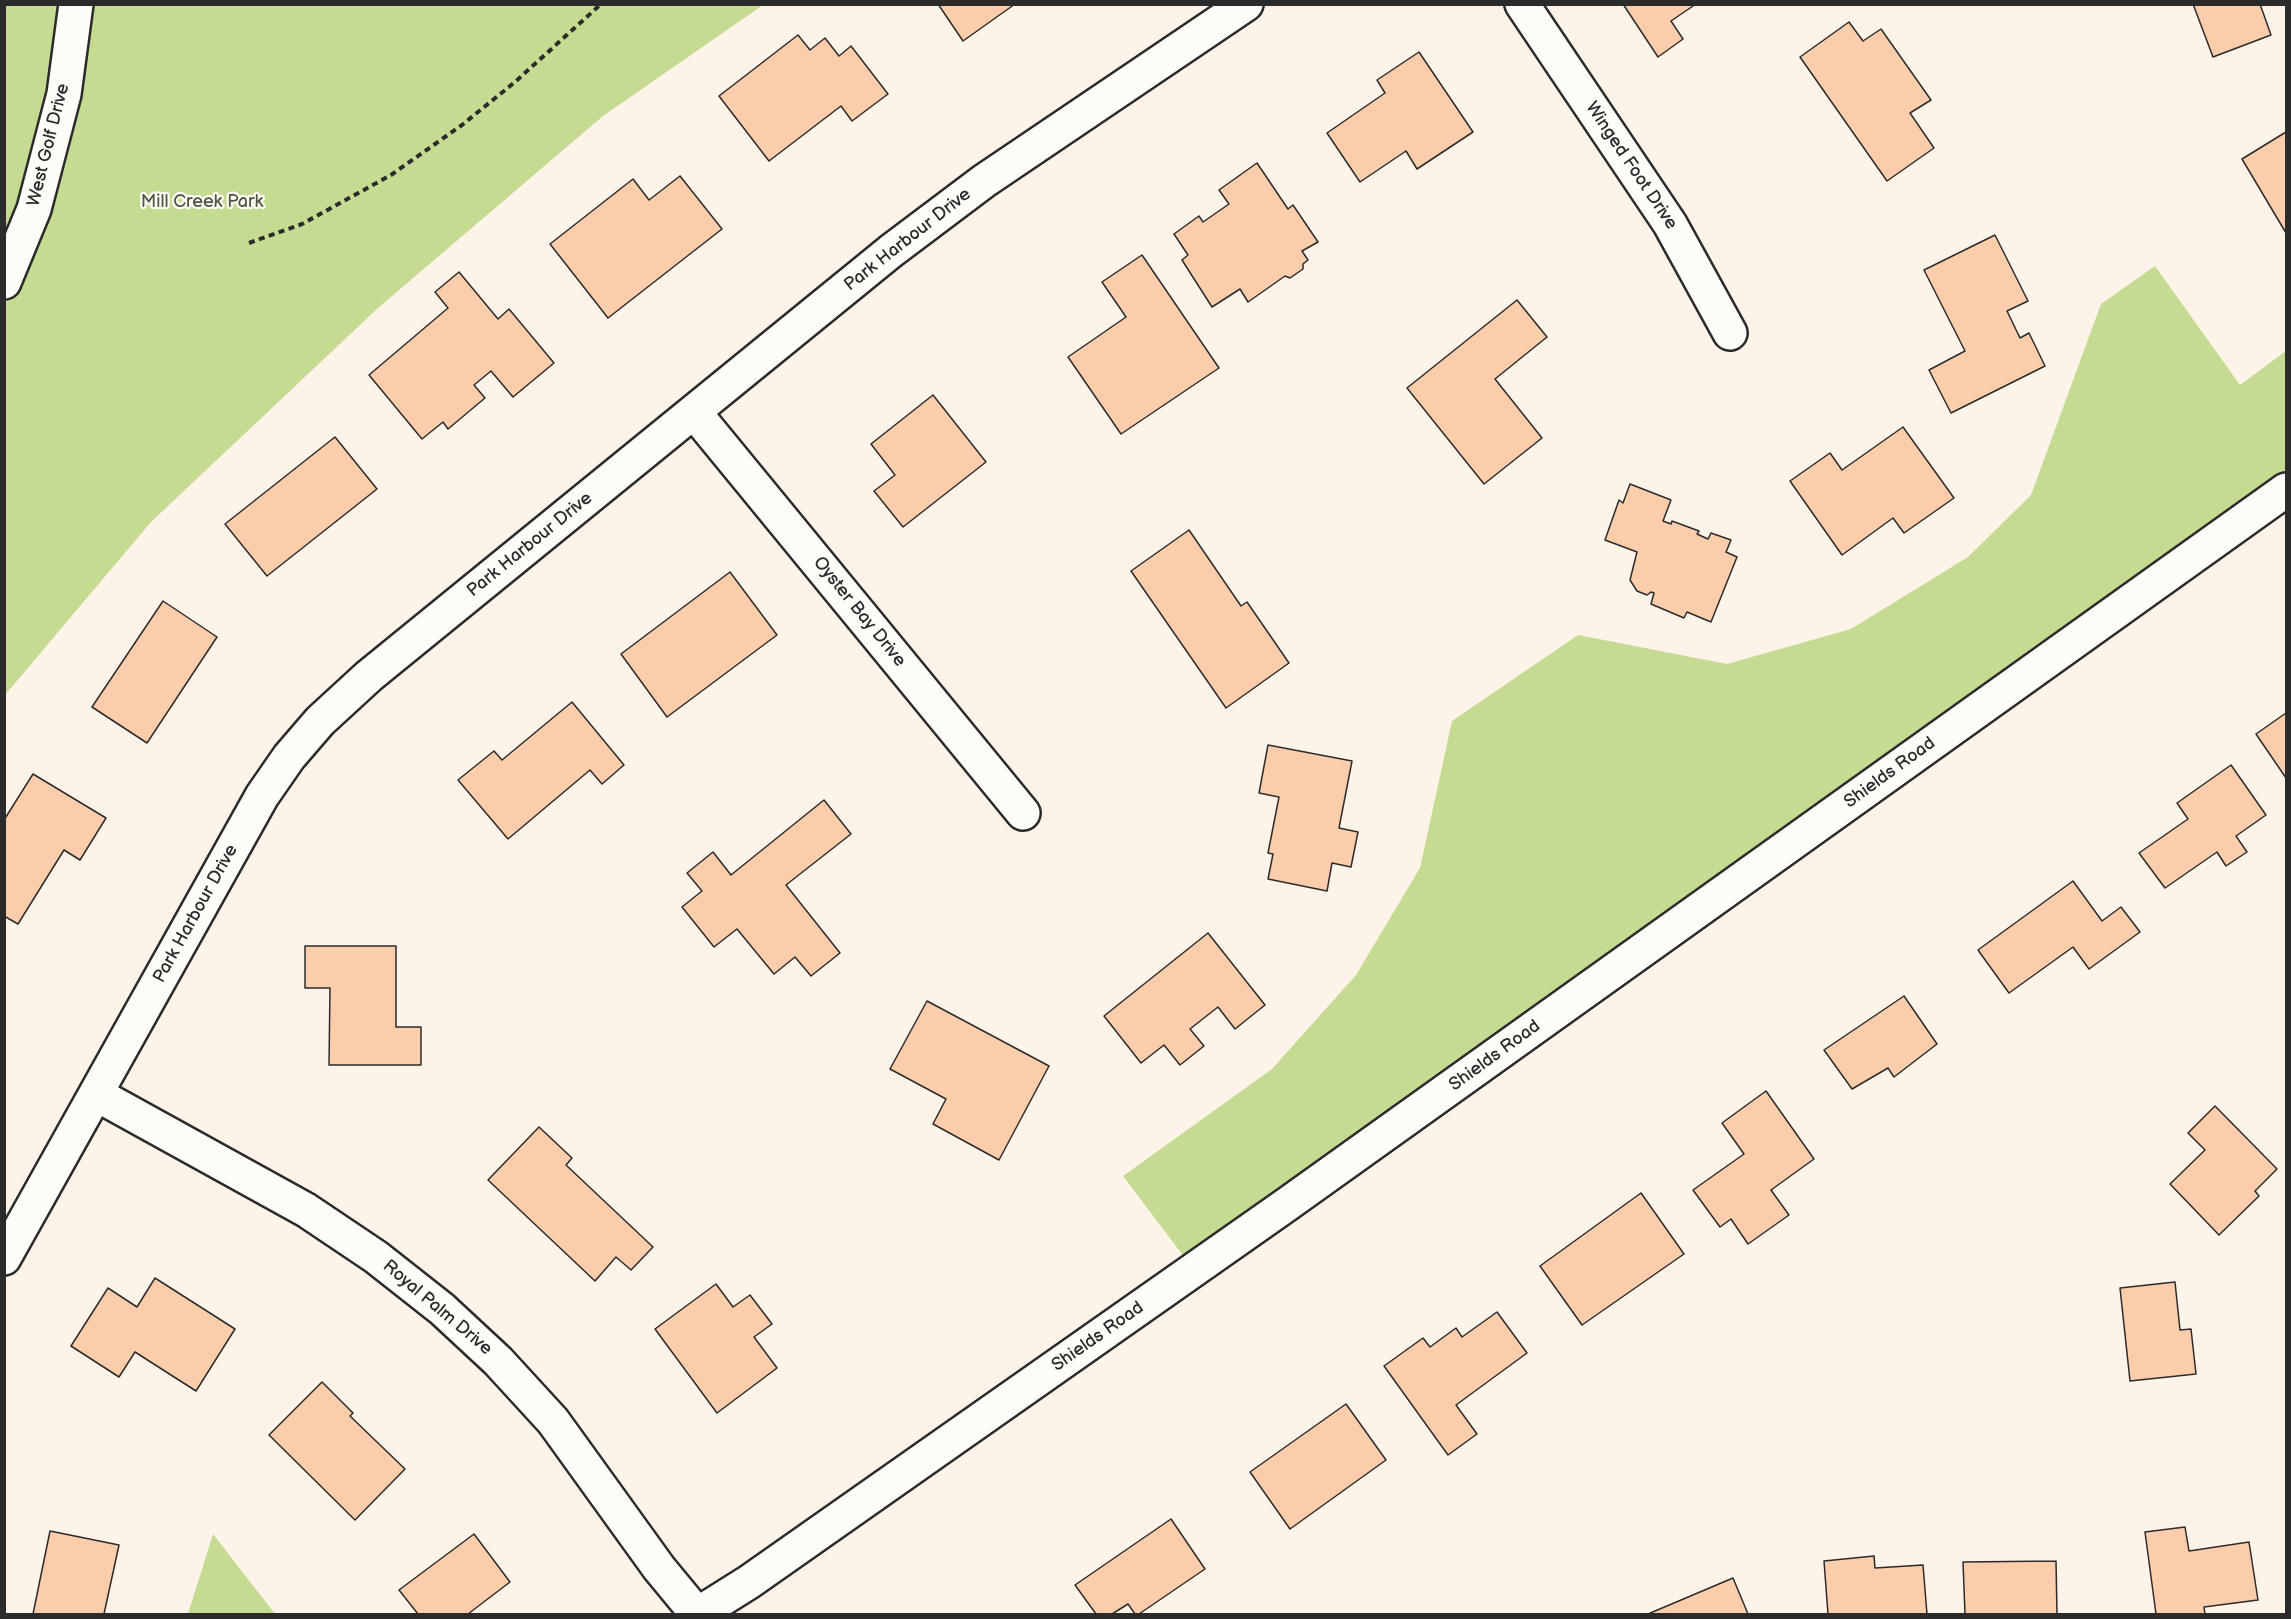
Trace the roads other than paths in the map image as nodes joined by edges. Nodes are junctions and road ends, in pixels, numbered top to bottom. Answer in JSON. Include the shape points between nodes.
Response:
{"nodes":[{"id":1,"x":76,"y":4,"type":"edge"},
{"id":2,"x":1246,"y":4,"type":"edge"},
{"id":3,"x":1522,"y":4,"type":"edge"},
{"id":4,"x":4,"y":282,"type":"edge"},
{"id":5,"x":1730,"y":333,"type":"dead end"},
{"id":6,"x":694,"y":412,"type":"junction"},
{"id":7,"x":2286,"y":490,"type":"edge"},
{"id":8,"x":1023,"y":813,"type":"dead end"},
{"id":9,"x":96,"y":1094,"type":"junction"},
{"id":10,"x":4,"y":1258,"type":"edge"},
{"id":11,"x":698,"y":1614,"type":"edge"}],
"edges":[{"from":1,"to":4,"type":"street","name":"West Golf Drive","via":[[64,94],[34,209]]},
{"from":2,"to":6,"type":"street","name":"Park Harbour Drive","via":[[984,181],[891,251]]},
{"from":3,"to":5,"type":"street","name":"Winged Foot Drive","via":[[1670,224]]},
{"from":6,"to":8,"type":"street","name":"Oyster Bay Drive"},
{"from":6,"to":9,"type":"street","name":"Park Harbour Drive","via":[[369,676],[320,721],[261,796]]},
{"from":7,"to":11,"type":"street","name":"Shields Road","via":[[1286,1205]]},
{"from":9,"to":10,"type":"street","name":"Park Harbour Drive"},
{"from":9,"to":11,"type":"street","name":"Royal Palm Drive","via":[[306,1210],[376,1257],[442,1309],[498,1361],[554,1422],[659,1568]]}]}
